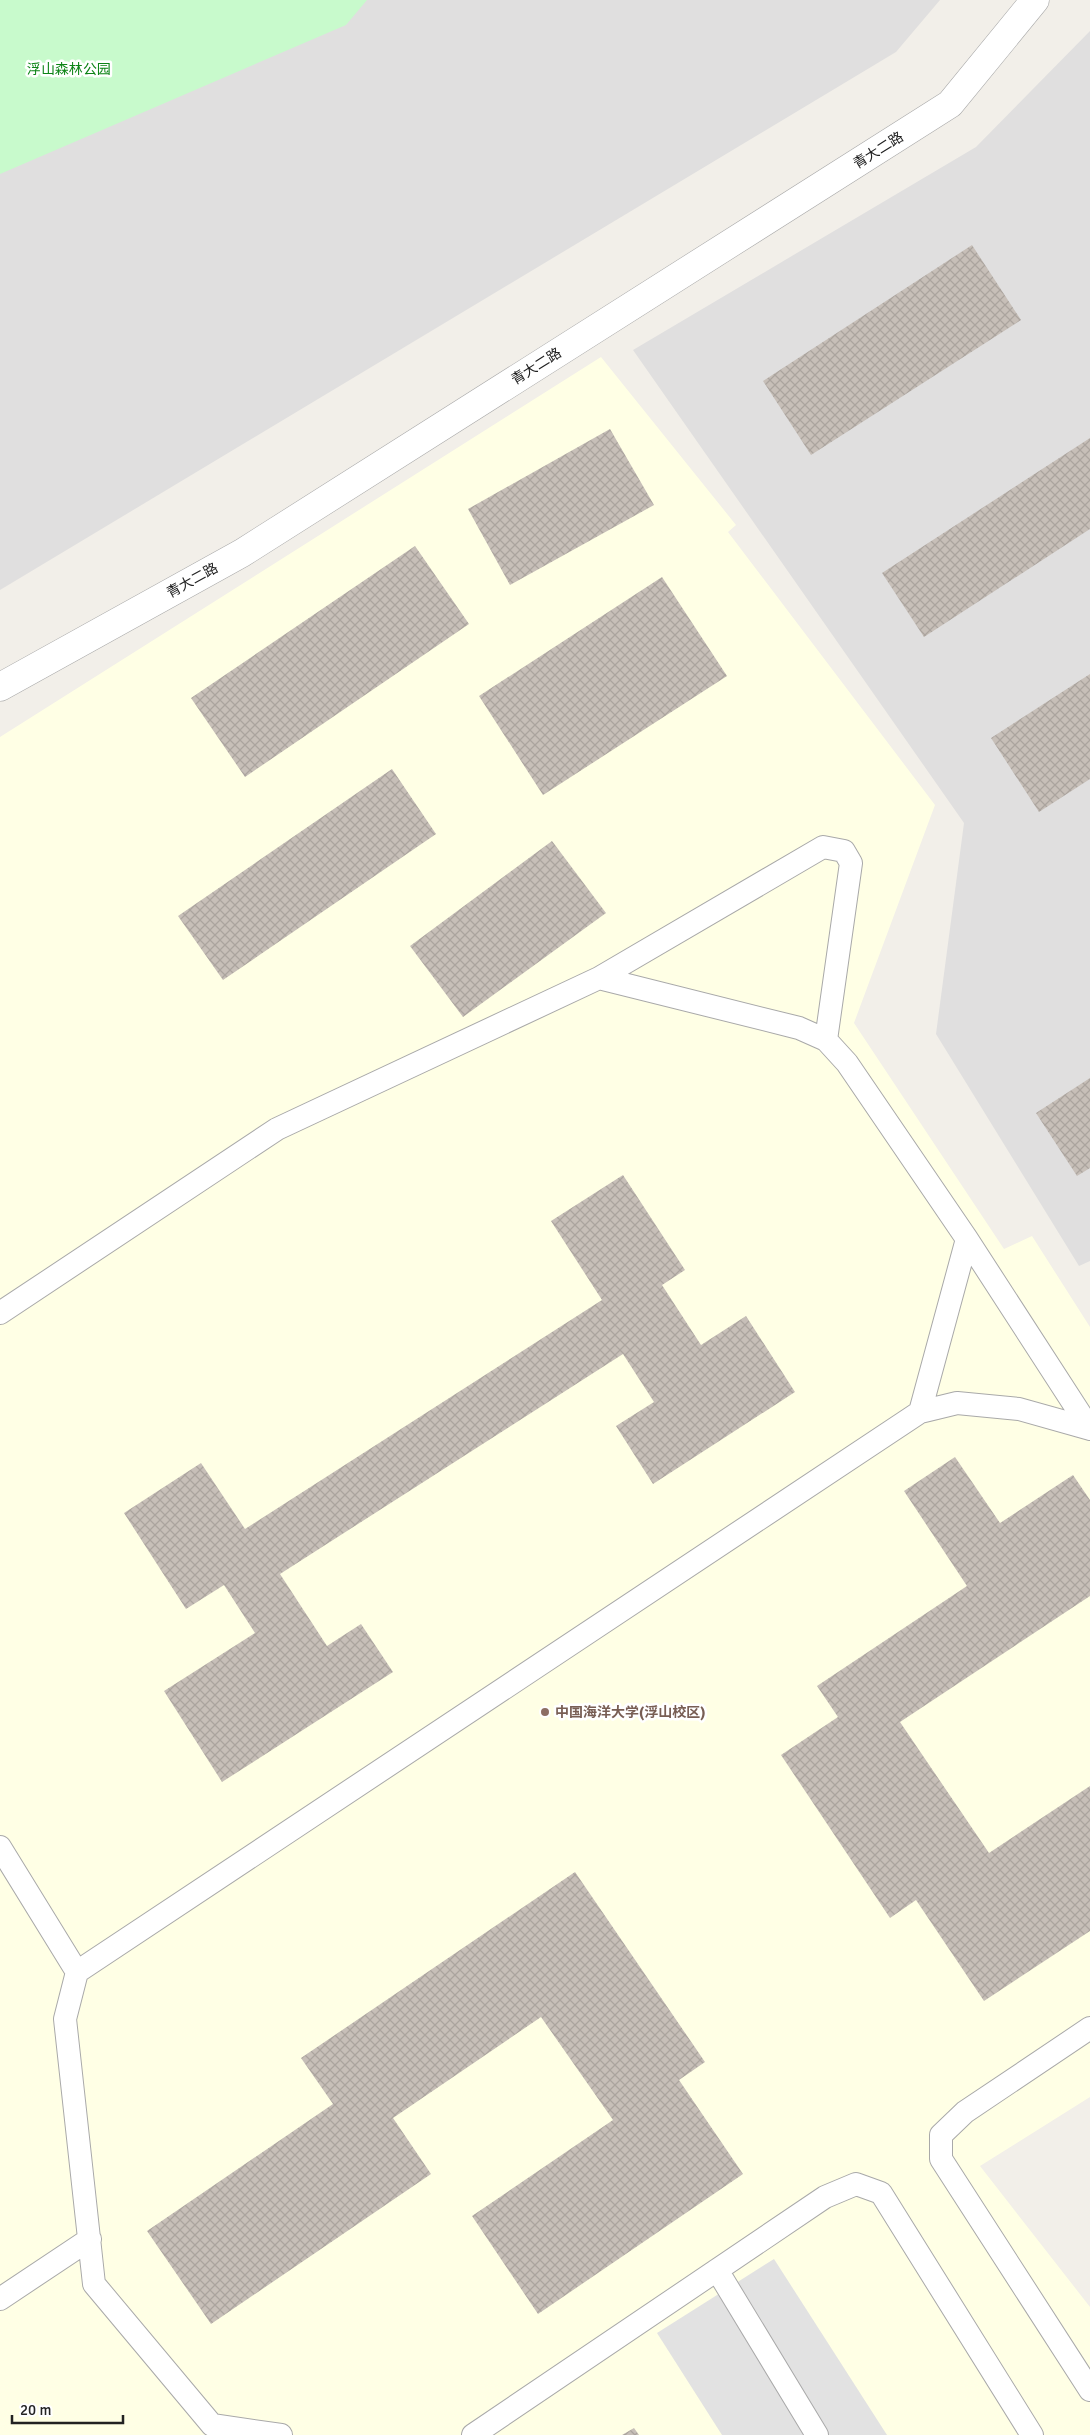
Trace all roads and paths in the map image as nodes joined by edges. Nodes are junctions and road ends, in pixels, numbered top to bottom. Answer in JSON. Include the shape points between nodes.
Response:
{"nodes":[{"id":1,"x":1034,"y":0,"type":"edge"},
{"id":2,"x":0,"y":687,"type":"edge"},
{"id":3,"x":599,"y":978,"type":"junction"},
{"id":4,"x":826,"y":1040,"type":"junction"},
{"id":5,"x":967,"y":1239,"type":"junction"},
{"id":6,"x":0,"y":1313,"type":"edge"},
{"id":7,"x":920,"y":1412,"type":"junction"},
{"id":8,"x":1090,"y":1429,"type":"edge"},
{"id":9,"x":0,"y":1847,"type":"edge"},
{"id":10,"x":77,"y":1972,"type":"junction"},
{"id":11,"x":1090,"y":2028,"type":"edge"},
{"id":12,"x":90,"y":2239,"type":"junction"},
{"id":13,"x":717,"y":2270,"type":"junction"},
{"id":14,"x":0,"y":2299,"type":"edge"},
{"id":15,"x":1090,"y":2390,"type":"edge"},
{"id":16,"x":281,"y":2435,"type":"edge"},
{"id":17,"x":473,"y":2435,"type":"edge"},
{"id":18,"x":817,"y":2435,"type":"edge"},
{"id":19,"x":1032,"y":2435,"type":"edge"}],
"edges":[{"from":1,"to":2,"type":"street","name":"青大二路","via":[[950,104],[242,553]]},
{"from":3,"to":4,"type":"lane","via":[[799,1028]]},
{"from":3,"to":4,"type":"lane","via":[[822,847],[844,851],[851,863]]},
{"from":3,"to":6,"type":"lane","via":[[277,1129]]},
{"from":4,"to":5,"type":"lane","via":[[847,1063]]},
{"from":5,"to":7,"type":"lane"},
{"from":5,"to":8,"type":"lane"},
{"from":7,"to":8,"type":"lane","via":[[957,1403],[1010,1408]]},
{"from":7,"to":10,"type":"lane"},
{"from":9,"to":10,"type":"lane"},
{"from":10,"to":12,"type":"lane","via":[[65,2019]]},
{"from":11,"to":15,"type":"lane","via":[[965,2112],[941,2135],[941,2159]]},
{"from":12,"to":14,"type":"lane"},
{"from":12,"to":16,"type":"lane","via":[[94,2284],[212,2425]]},
{"from":13,"to":17,"type":"lane"},
{"from":13,"to":18,"type":"lane"},
{"from":13,"to":19,"type":"lane","via":[[825,2197],[856,2184],[881,2193]]}]}
